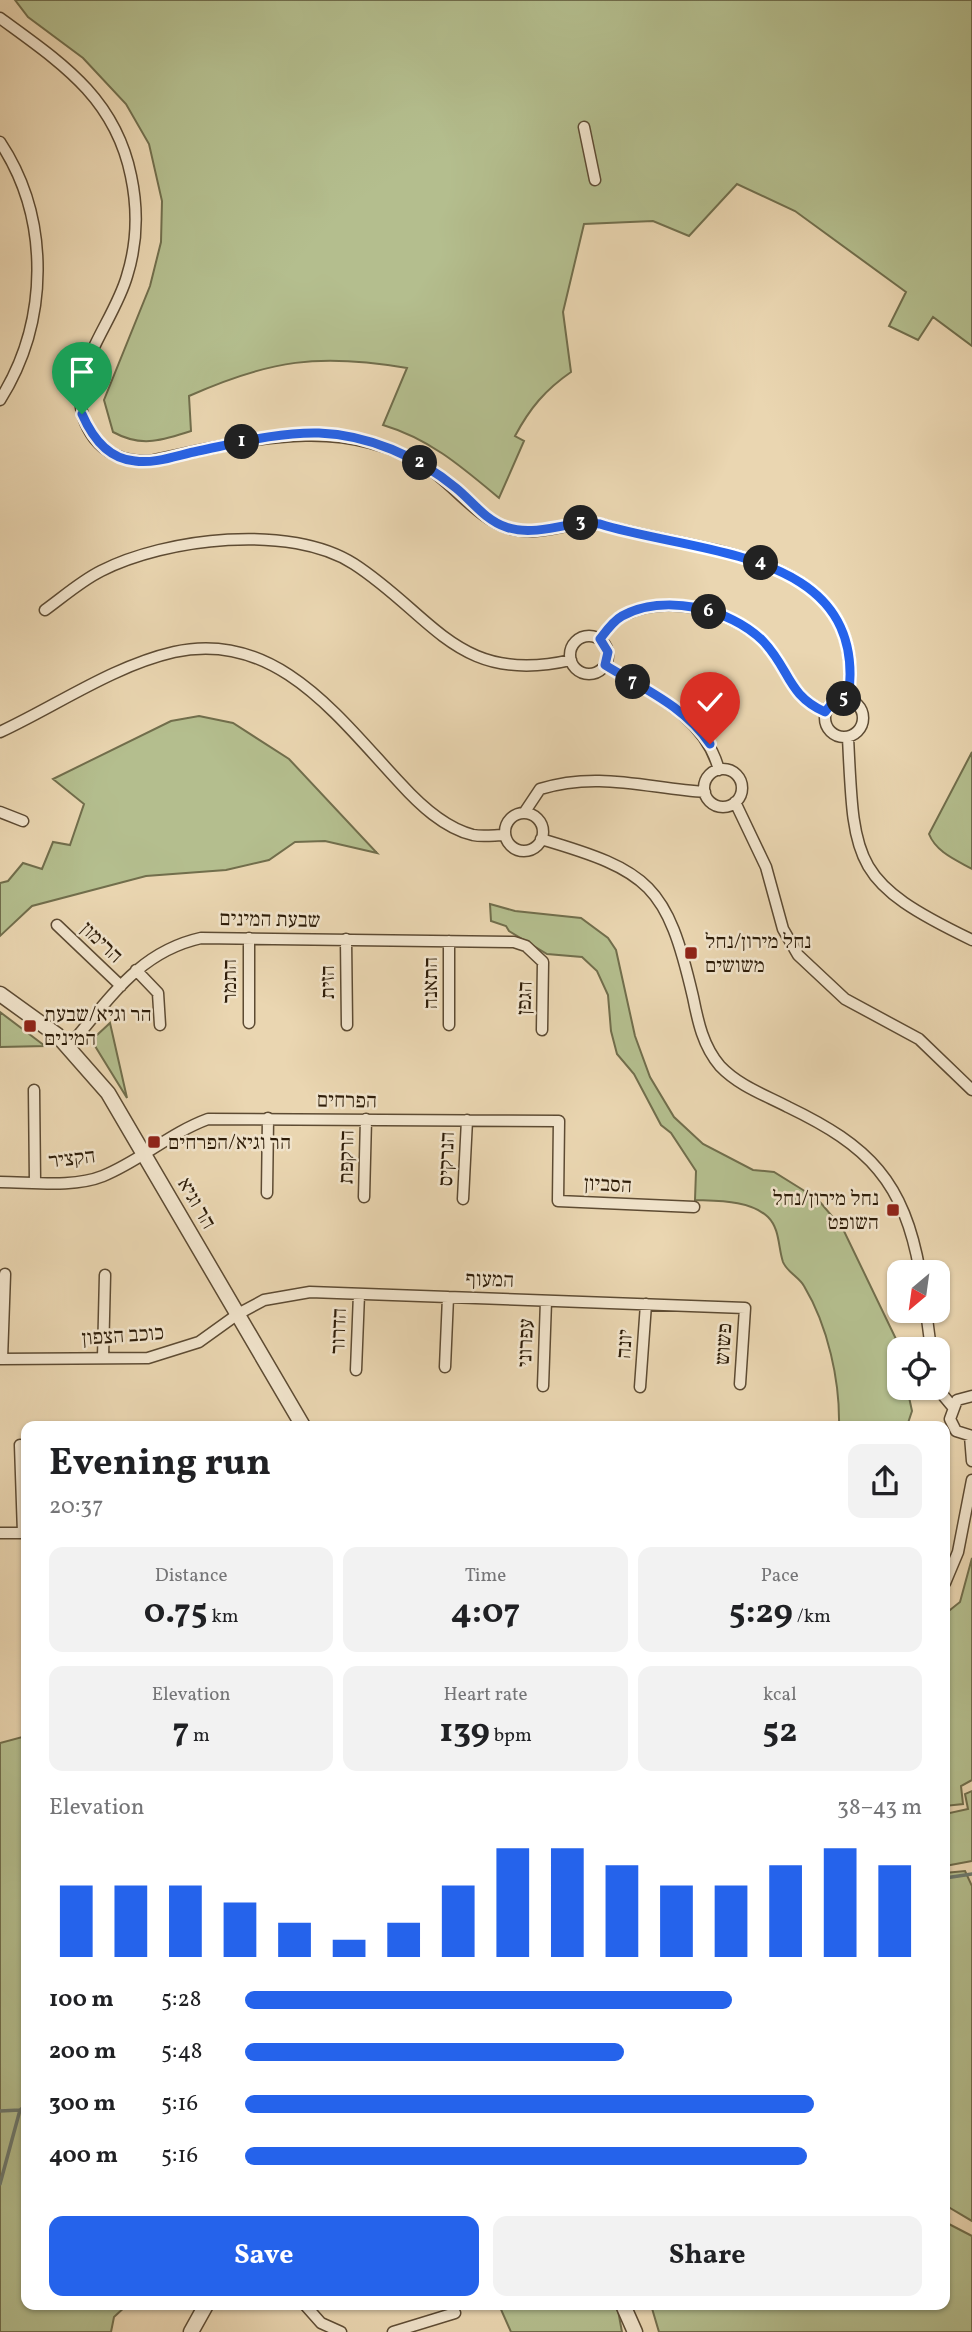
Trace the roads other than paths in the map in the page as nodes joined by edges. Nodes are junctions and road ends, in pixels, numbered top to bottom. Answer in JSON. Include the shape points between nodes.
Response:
{"nodes":[{"id":1,"x":0,"y":18,"type":"edge"},
{"id":2,"x":584,"y":127,"type":"dead end"},
{"id":3,"x":0,"y":142,"type":"edge"},
{"id":4,"x":595,"y":180,"type":"dead end"},
{"id":5,"x":0,"y":400,"type":"edge"},
{"id":6,"x":45,"y":610,"type":"dead end"},
{"id":7,"x":600,"y":639,"type":"junction"},
{"id":8,"x":570,"y":660,"type":"junction"},
{"id":9,"x":605,"y":665,"type":"junction"},
{"id":10,"x":848,"y":700,"type":"junction"},
{"id":11,"x":825,"y":712,"type":"junction"},
{"id":12,"x":0,"y":732,"type":"edge"},
{"id":13,"x":848,"y":737,"type":"junction"},
{"id":14,"x":719,"y":770,"type":"junction"},
{"id":15,"x":705,"y":792,"type":"junction"},
{"id":16,"x":735,"y":802,"type":"junction"},
{"id":17,"x":0,"y":812,"type":"edge"},
{"id":18,"x":524,"y":813,"type":"junction"},
{"id":19,"x":23,"y":821,"type":"dead end"},
{"id":20,"x":505,"y":835,"type":"junction"},
{"id":21,"x":541,"y":839,"type":"junction"},
{"id":22,"x":57,"y":925,"type":"dead end"},
{"id":23,"x":249,"y":938,"type":"junction"},
{"id":24,"x":346,"y":939,"type":"junction"},
{"id":25,"x":972,"y":940,"type":"edge"},
{"id":26,"x":449,"y":941,"type":"junction"},
{"id":27,"x":514,"y":942,"type":"joint"},
{"id":28,"x":136,"y":970,"type":"junction"},
{"id":29,"x":121,"y":986,"type":"junction"},
{"id":30,"x":0,"y":994,"type":"edge"},
{"id":31,"x":249,"y":1023,"type":"dead end"},
{"id":32,"x":160,"y":1025,"type":"dead end"},
{"id":33,"x":346,"y":1025,"type":"dead end"},
{"id":34,"x":449,"y":1025,"type":"dead end"},
{"id":35,"x":542,"y":1030,"type":"dead end"},
{"id":36,"x":69,"y":1046,"type":"junction"},
{"id":37,"x":34,"y":1090,"type":"dead end"},
{"id":38,"x":972,"y":1090,"type":"edge"},
{"id":39,"x":268,"y":1118,"type":"junction"},
{"id":40,"x":366,"y":1119,"type":"junction"},
{"id":41,"x":467,"y":1120,"type":"junction"},
{"id":42,"x":559,"y":1121,"type":"joint"},
{"id":43,"x":143,"y":1152,"type":"junction"},
{"id":44,"x":35,"y":1181,"type":"junction"},
{"id":45,"x":0,"y":1182,"type":"edge"},
{"id":46,"x":267,"y":1193,"type":"dead end"},
{"id":47,"x":364,"y":1197,"type":"dead end"},
{"id":48,"x":463,"y":1199,"type":"dead end"},
{"id":49,"x":694,"y":1208,"type":"dead end"},
{"id":50,"x":917,"y":1260,"type":"edge"},
{"id":51,"x":5,"y":1274,"type":"dead end"},
{"id":52,"x":105,"y":1275,"type":"dead end"},
{"id":53,"x":359,"y":1294,"type":"junction"},
{"id":54,"x":448,"y":1297,"type":"junction"},
{"id":55,"x":546,"y":1301,"type":"junction"},
{"id":56,"x":646,"y":1304,"type":"junction"},
{"id":57,"x":745,"y":1308,"type":"joint"},
{"id":58,"x":238,"y":1314,"type":"junction"},
{"id":59,"x":103,"y":1358,"type":"junction"},
{"id":60,"x":1,"y":1359,"type":"edge"},
{"id":61,"x":445,"y":1367,"type":"dead end"},
{"id":62,"x":356,"y":1370,"type":"dead end"},
{"id":63,"x":740,"y":1384,"type":"dead end"},
{"id":64,"x":543,"y":1386,"type":"dead end"},
{"id":65,"x":640,"y":1387,"type":"dead end"},
{"id":66,"x":972,"y":1396,"type":"edge"},
{"id":67,"x":947,"y":1400,"type":"edge"},
{"id":68,"x":952,"y":1406,"type":"junction"},
{"id":69,"x":300,"y":1421,"type":"edge"},
{"id":70,"x":971,"y":1436,"type":"edge"},
{"id":71,"x":20,"y":1445,"type":"dead end"},
{"id":72,"x":972,"y":1461,"type":"edge"},
{"id":73,"x":21,"y":1467,"type":"edge"},
{"id":74,"x":972,"y":1480,"type":"edge"},
{"id":75,"x":21,"y":1533,"type":"edge"},
{"id":76,"x":0,"y":1534,"type":"edge"},
{"id":77,"x":950,"y":1571,"type":"edge"},
{"id":78,"x":203,"y":2310,"type":"edge"},
{"id":79,"x":309,"y":2310,"type":"edge"},
{"id":80,"x":625,"y":2310,"type":"edge"},
{"id":81,"x":455,"y":2313,"type":"dead end"},
{"id":82,"x":191,"y":2332,"type":"edge"},
{"id":83,"x":341,"y":2332,"type":"edge"},
{"id":84,"x":393,"y":2332,"type":"edge"},
{"id":85,"x":635,"y":2332,"type":"edge"}],
"edges":[{"from":1,"to":10,"type":"street","via":[[88,89],[112,123],[131,174],[135,217],[130,266],[80,382],[82,414],[106,449],[134,461],[291,434],[367,440],[408,456],[507,528],[531,531],[600,524],[777,568],[813,591],[838,622],[850,659]]},
{"from":2,"to":4,"type":"street"},
{"from":3,"to":5,"type":"street","via":[[29,199],[38,271],[23,357]]},
{"from":6,"to":8,"type":"street","via":[[100,572],[159,550],[196,542],[282,541],[351,562],[469,655],[539,665]]},
{"from":7,"to":8,"type":"street","via":[[586,636],[576,640]]},
{"from":7,"to":9,"type":"street","via":[[608,652]]},
{"from":7,"to":11,"type":"street","via":[[619,617],[639,608],[686,606],[713,613],[761,639],[778,658],[798,695]]},
{"from":8,"to":9,"type":"street","via":[[577,670],[589,674]]},
{"from":9,"to":14,"type":"street","via":[[690,720],[710,744]]},
{"from":10,"to":11,"type":"street","via":[[833,702]]},
{"from":10,"to":13,"type":"street","via":[[857,704],[863,718],[858,731]]},
{"from":11,"to":13,"type":"street","via":[[828,730]]},
{"from":12,"to":20,"type":"street","via":[[147,660],[198,649],[242,653],[303,682],[415,799],[444,821],[472,834]]},
{"from":13,"to":25,"type":"street","via":[[852,819],[867,867],[909,908]]},
{"from":14,"to":15,"type":"street","via":[[708,777]]},
{"from":14,"to":16,"type":"street","via":[[739,777],[741,794]]},
{"from":15,"to":16,"type":"street","via":[[714,805],[727,807]]},
{"from":15,"to":18,"type":"street","via":[[587,779],[540,789]]},
{"from":16,"to":38,"type":"street","via":[[766,867],[783,929],[797,955],[845,999],[919,1039]]},
{"from":17,"to":19,"type":"street"},
{"from":18,"to":20,"type":"street","via":[[508,821]]},
{"from":18,"to":21,"type":"street","via":[[538,819]]},
{"from":20,"to":21,"type":"street","via":[[511,846],[522,850],[533,848]]},
{"from":21,"to":50,"type":"street","via":[[610,860],[650,891],[677,932],[699,1025],[716,1060],[737,1080],[824,1124],[864,1153],[904,1210]]},
{"from":22,"to":29,"type":"street","name":"הרימון"},
{"from":23,"to":24,"type":"street","name":"שבעת המינים"},
{"from":23,"to":28,"type":"street","name":"שבעת המינים","via":[[179,943]]},
{"from":23,"to":31,"type":"street","name":"התמר"},
{"from":24,"to":26,"type":"street","name":"שבעת המינים"},
{"from":24,"to":33,"type":"street","name":"הזית"},
{"from":26,"to":27,"type":"street","name":"שבעת המינים"},
{"from":26,"to":34,"type":"street","name":"התאנה"},
{"from":27,"to":35,"type":"street","name":"הגפן","via":[[526,946],[543,962]]},
{"from":28,"to":29,"type":"street","name":"שבעת המינים"},
{"from":28,"to":32,"type":"street","name":"הרימון","via":[[158,993]]},
{"from":29,"to":36,"type":"street","name":"שבעת המינים"},
{"from":30,"to":36,"type":"street","name":"הר וגיא"},
{"from":36,"to":43,"type":"street","name":"הר וגיא","via":[[108,1093]]},
{"from":37,"to":44,"type":"street"},
{"from":39,"to":40,"type":"street","name":"הפרחים"},
{"from":39,"to":43,"type":"street","name":"הפרחים","via":[[208,1119]]},
{"from":39,"to":46,"type":"street"},
{"from":40,"to":41,"type":"street","name":"הפרחים"},
{"from":40,"to":47,"type":"street","name":"הרקפת"},
{"from":41,"to":42,"type":"street","name":"הפרחים"},
{"from":41,"to":48,"type":"street","name":"הנרקיס"},
{"from":42,"to":49,"type":"street","name":"הסביון","via":[[558,1200]]},
{"from":43,"to":44,"type":"street","name":"הקציר","via":[[102,1177]]},
{"from":43,"to":58,"type":"street","name":"הר וגיא"},
{"from":44,"to":45,"type":"street","name":"הקציר"},
{"from":51,"to":60,"type":"street"},
{"from":52,"to":59,"type":"street"},
{"from":53,"to":54,"type":"street","name":"המעוף"},
{"from":53,"to":58,"type":"street","name":"המעוף","via":[[287,1294]]},
{"from":53,"to":62,"type":"street","name":"הדרור"},
{"from":54,"to":55,"type":"street","name":"המעוף"},
{"from":54,"to":61,"type":"street"},
{"from":55,"to":56,"type":"street","name":"המעוף"},
{"from":55,"to":64,"type":"street","name":"עפרוני"},
{"from":56,"to":57,"type":"street","name":"המעוף"},
{"from":56,"to":65,"type":"street","name":"יונה"},
{"from":57,"to":63,"type":"street","name":"פשוש"},
{"from":58,"to":59,"type":"street","name":"כוכב הצפון","via":[[185,1349],[148,1358]]},
{"from":58,"to":69,"type":"street","name":"הר וגיא"},
{"from":59,"to":60,"type":"street","name":"כוכב הצפון"},
{"from":66,"to":68,"type":"street","via":[[964,1396]]},
{"from":67,"to":68,"type":"street"},
{"from":68,"to":70,"type":"street","via":[[952,1426]]},
{"from":70,"to":72,"type":"street"},
{"from":71,"to":73,"type":"street"},
{"from":74,"to":77,"type":"street"},
{"from":75,"to":76,"type":"street"},
{"from":78,"to":82,"type":"street"},
{"from":79,"to":83,"type":"street","via":[[321,2323]]},
{"from":80,"to":85,"type":"street"},
{"from":81,"to":84,"type":"street"}]}
